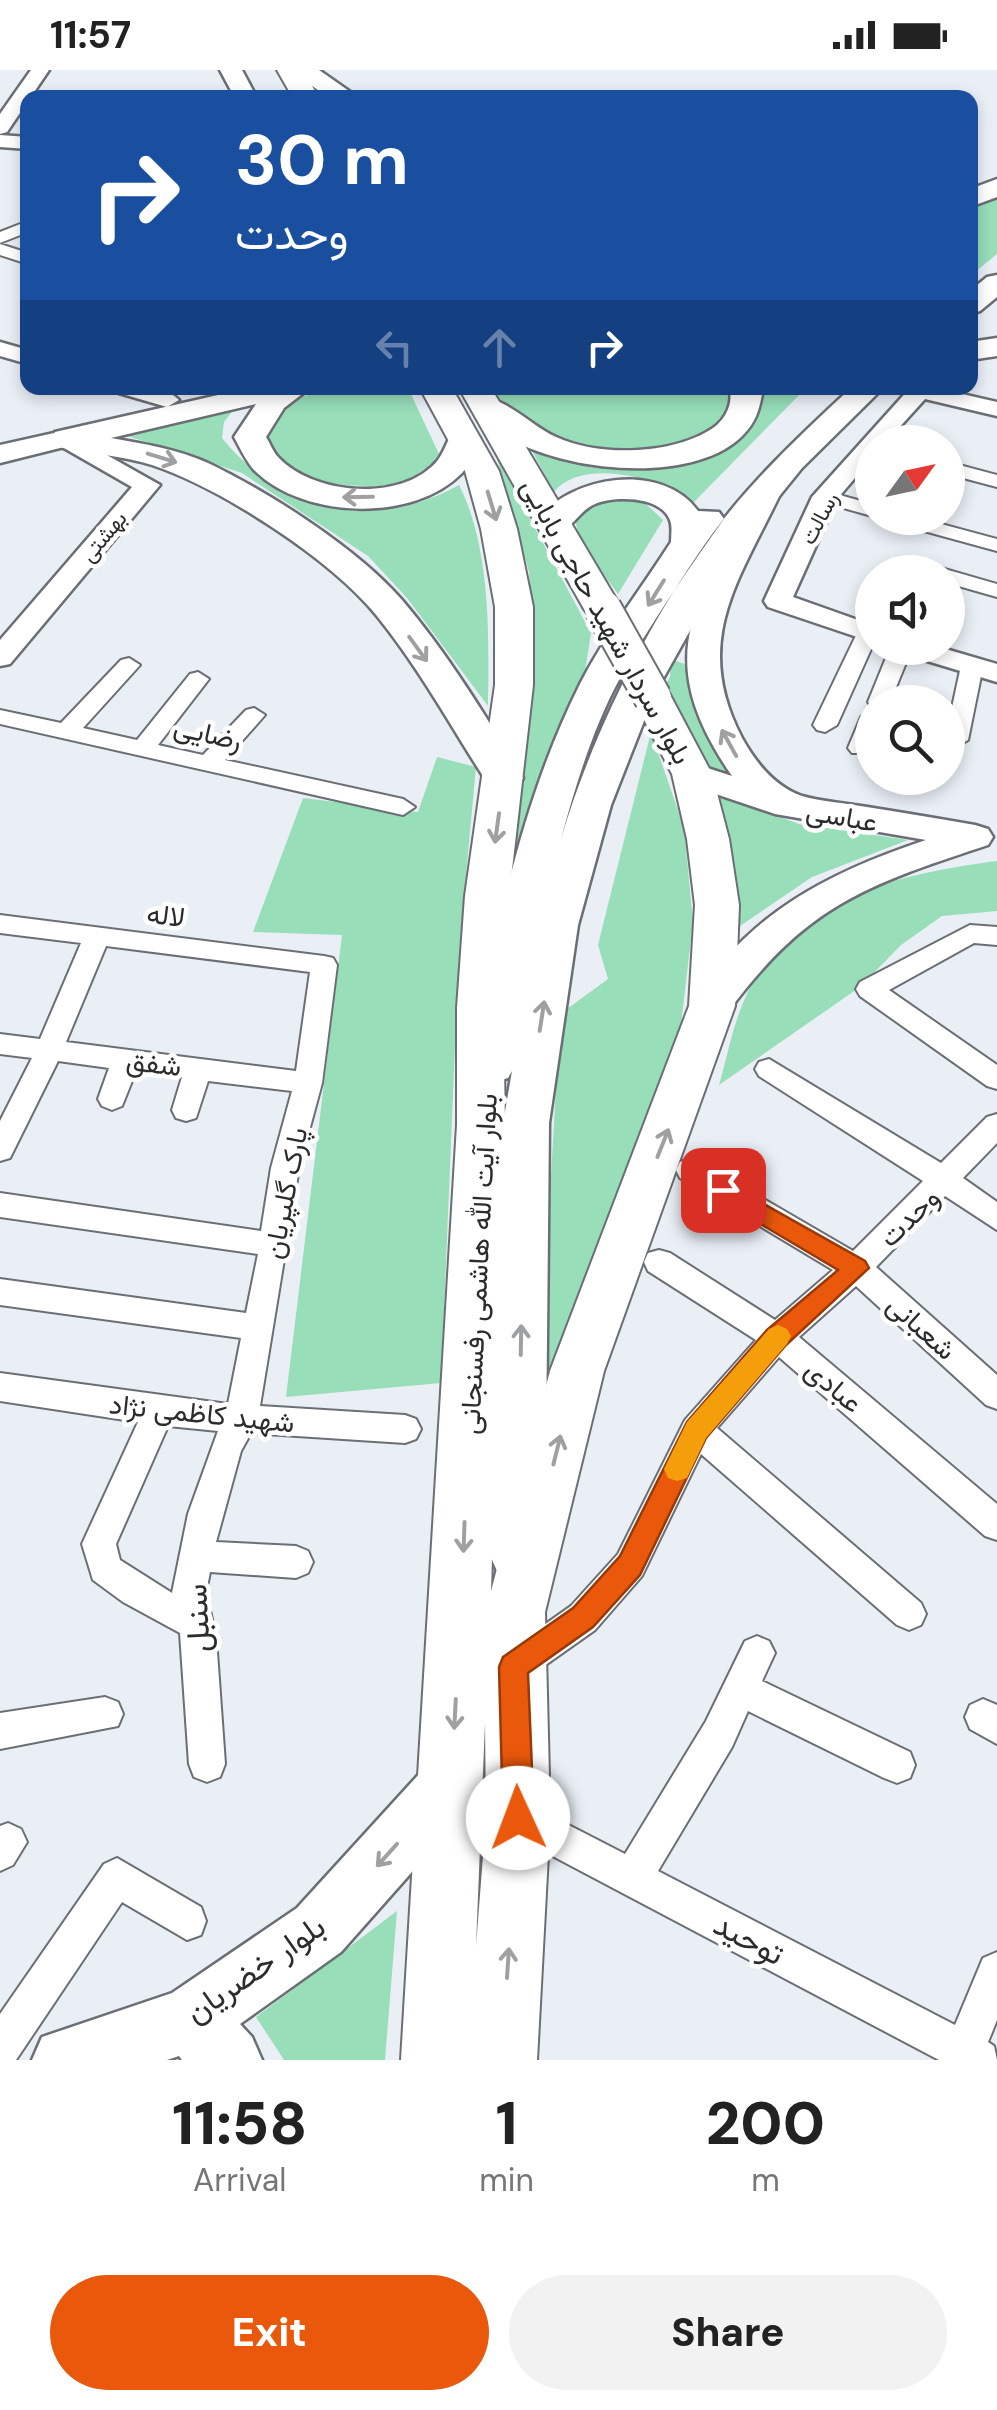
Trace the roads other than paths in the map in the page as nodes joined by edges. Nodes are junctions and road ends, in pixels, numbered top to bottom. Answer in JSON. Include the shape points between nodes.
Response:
{"nodes":[{"id":1,"x":302,"y":70,"type":"edge"},
{"id":2,"x":335,"y":90,"type":"edge"},
{"id":3,"x":20,"y":99,"type":"edge"},
{"id":4,"x":0,"y":128,"type":"edge"},
{"id":5,"x":174,"y":395,"type":"edge"},
{"id":6,"x":197,"y":395,"type":"edge"},
{"id":7,"x":256,"y":395,"type":"edge"},
{"id":8,"x":284,"y":395,"type":"edge"},
{"id":9,"x":448,"y":395,"type":"edge"},
{"id":10,"x":747,"y":395,"type":"edge"},
{"id":11,"x":825,"y":395,"type":"edge"},
{"id":12,"x":861,"y":395,"type":"edge"},
{"id":13,"x":916,"y":395,"type":"edge"},
{"id":14,"x":937,"y":395,"type":"edge"},
{"id":15,"x":126,"y":403,"type":"edge"},
{"id":16,"x":997,"y":409,"type":"edge"},
{"id":17,"x":475,"y":411,"type":"edge"},
{"id":18,"x":890,"y":425,"type":"edge"},
{"id":19,"x":60,"y":440,"type":"junction"},
{"id":20,"x":0,"y":454,"type":"edge"},
{"id":21,"x":855,"y":464,"type":"edge"},
{"id":22,"x":965,"y":473,"type":"edge"},
{"id":23,"x":997,"y":481,"type":"edge"},
{"id":24,"x":768,"y":488,"type":"junction"},
{"id":25,"x":825,"y":497,"type":"junction"},
{"id":26,"x":855,"y":505,"type":"edge"},
{"id":27,"x":553,"y":522,"type":"junction"},
{"id":28,"x":960,"y":535,"type":"edge"},
{"id":29,"x":688,"y":542,"type":"junction"},
{"id":30,"x":997,"y":545,"type":"edge"},
{"id":31,"x":965,"y":581,"type":"edge"},
{"id":32,"x":997,"y":591,"type":"edge"},
{"id":33,"x":855,"y":626,"type":"edge"},
{"id":34,"x":0,"y":658,"type":"edge"},
{"id":35,"x":855,"y":664,"type":"edge"},
{"id":36,"x":129,"y":666,"type":"dead end"},
{"id":37,"x":985,"y":670,"type":"edge"},
{"id":38,"x":198,"y":679,"type":"dead end"},
{"id":39,"x":254,"y":715,"type":"dead end"},
{"id":40,"x":0,"y":718,"type":"edge"},
{"id":41,"x":965,"y":718,"type":"edge"},
{"id":42,"x":825,"y":725,"type":"dead end"},
{"id":43,"x":66,"y":732,"type":"junction"},
{"id":44,"x":142,"y":749,"type":"junction"},
{"id":45,"x":208,"y":764,"type":"junction"},
{"id":46,"x":692,"y":774,"type":"junction"},
{"id":47,"x":504,"y":778,"type":"junction"},
{"id":48,"x":403,"y":807,"type":"dead end"},
{"id":49,"x":798,"y":808,"type":"junction"},
{"id":50,"x":986,"y":837,"type":"edge"},
{"id":51,"x":0,"y":924,"type":"edge"},
{"id":52,"x":97,"y":936,"type":"junction"},
{"id":53,"x":997,"y":936,"type":"edge"},
{"id":54,"x":324,"y":965,"type":"joint"},
{"id":55,"x":712,"y":1003,"type":"junction"},
{"id":56,"x":0,"y":1044,"type":"edge"},
{"id":57,"x":49,"y":1051,"type":"junction"},
{"id":58,"x":126,"y":1060,"type":"junction"},
{"id":59,"x":198,"y":1068,"type":"junction"},
{"id":60,"x":769,"y":1069,"type":"dead end"},
{"id":61,"x":997,"y":1079,"type":"edge"},
{"id":62,"x":308,"y":1083,"type":"junction"},
{"id":63,"x":112,"y":1099,"type":"dead end"},
{"id":64,"x":186,"y":1110,"type":"dead end"},
{"id":65,"x":481,"y":1125,"type":"junction"},
{"id":66,"x":997,"y":1125,"type":"edge"},
{"id":67,"x":0,"y":1150,"type":"edge"},
{"id":68,"x":690,"y":1170,"type":"dead end"},
{"id":69,"x":946,"y":1181,"type":"junction"},
{"id":70,"x":0,"y":1205,"type":"edge"},
{"id":71,"x":997,"y":1218,"type":"edge"},
{"id":72,"x":274,"y":1246,"type":"junction"},
{"id":73,"x":660,"y":1262,"type":"dead end"},
{"id":74,"x":856,"y":1268,"type":"junction"},
{"id":75,"x":0,"y":1292,"type":"edge"},
{"id":76,"x":260,"y":1328,"type":"junction"},
{"id":77,"x":776,"y":1338,"type":"junction"},
{"id":78,"x":0,"y":1387,"type":"edge"},
{"id":79,"x":997,"y":1395,"type":"edge"},
{"id":80,"x":159,"y":1411,"type":"junction"},
{"id":81,"x":241,"y":1420,"type":"junction"},
{"id":82,"x":405,"y":1429,"type":"dead end"},
{"id":83,"x":696,"y":1430,"type":"junction"},
{"id":84,"x":997,"y":1524,"type":"edge"},
{"id":85,"x":196,"y":1556,"type":"junction"},
{"id":86,"x":296,"y":1562,"type":"dead end"},
{"id":87,"x":909,"y":1614,"type":"dead end"},
{"id":88,"x":196,"y":1624,"type":"junction"},
{"id":89,"x":514,"y":1640,"type":"junction"},
{"id":90,"x":757,"y":1653,"type":"dead end"},
{"id":91,"x":740,"y":1689,"type":"junction"},
{"id":92,"x":104,"y":1714,"type":"dead end"},
{"id":93,"x":0,"y":1731,"type":"edge"},
{"id":94,"x":207,"y":1764,"type":"dead end"},
{"id":95,"x":898,"y":1765,"type":"dead end"},
{"id":96,"x":452,"y":1782,"type":"junction"},
{"id":97,"x":518,"y":1818,"type":"junction"},
{"id":98,"x":632,"y":1878,"type":"junction"},
{"id":99,"x":186,"y":1921,"type":"dead end"},
{"id":100,"x":997,"y":1972,"type":"edge"},
{"id":101,"x":209,"y":2040,"type":"edge"},
{"id":102,"x":0,"y":2048,"type":"edge"},
{"id":103,"x":967,"y":2057,"type":"edge"},
{"id":104,"x":65,"y":2060,"type":"edge"},
{"id":105,"x":436,"y":2060,"type":"edge"},
{"id":106,"x":502,"y":2060,"type":"edge"}],
"edges":[{"from":1,"to":2,"type":"main road"},
{"from":3,"to":4,"type":"street"},
{"from":5,"to":15,"type":"main road"},
{"from":6,"to":15,"type":"main road"},
{"from":7,"to":19,"type":"main road"},
{"from":17,"to":8,"type":"main road","one_way":true,"via":[[453,468],[419,487],[338,497],[281,480],[255,454],[250,438],[257,421]]},
{"from":9,"to":17,"type":"highway","name":"بلوار سردار شهید حاجی بابایی"},
{"from":10,"to":17,"type":"main road","via":[[740,420],[709,444],[663,456],[604,459],[565,452]]},
{"from":11,"to":29,"type":"main road","name":"بلوار آیت الله هاشمی رفسنجانی","via":[[764,452]]},
{"from":12,"to":24,"type":"main road","name":"بلوار آیت الله هاشمی رفسنجانی"},
{"from":13,"to":18,"type":"street","name":"رسالت"},
{"from":14,"to":16,"type":"street","name":"رسالت"},
{"from":15,"to":19,"type":"main road"},
{"from":17,"to":27,"type":"highway","name":"بلوار سردار شهید حاجی بابایی"},
{"from":17,"to":47,"type":"highway","name":"بلوار سردار شهید حاجی بابایی","one_way":true,"via":[[514,607]]},
{"from":19,"to":20,"type":"main road"},
{"from":19,"to":34,"type":"street","name":"بهشتی","via":[[147,484]]},
{"from":19,"to":47,"type":"main road","one_way":true,"via":[[154,455],[196,470],[310,538],[388,606]]},
{"from":21,"to":25,"type":"street","name":"رسالت"},
{"from":22,"to":23,"type":"street"},
{"from":49,"to":24,"type":"main road","one_way":true,"via":[[760,787],[740,763],[704,680],[701,646]]},
{"from":89,"to":24,"type":"main road","name":"بلوار آیت الله هاشمی رفسنجانی","one_way":true,"via":[[526,1123],[557,926],[591,805],[636,693],[719,548]]},
{"from":25,"to":26,"type":"street"},
{"from":25,"to":33,"type":"street","name":"رسالت","via":[[778,601]]},
{"from":27,"to":29,"type":"main road","via":[[572,499],[636,490],[688,516]]},
{"from":27,"to":46,"type":"highway","name":"بلوار سردار شهید حاجی بابایی","bridge":true},
{"from":28,"to":30,"type":"street"},
{"from":29,"to":65,"type":"main road","name":"بلوار آیت الله هاشمی رفسنجانی","one_way":true,"via":[[599,683],[552,800],[519,920]]},
{"from":31,"to":32,"type":"street"},
{"from":35,"to":42,"type":"street"},
{"from":36,"to":43,"type":"street"},
{"from":37,"to":41,"type":"street"},
{"from":38,"to":44,"type":"street"},
{"from":39,"to":45,"type":"street"},
{"from":40,"to":43,"type":"street","name":"رضایی"},
{"from":43,"to":44,"type":"street","name":"رضایی"},
{"from":44,"to":45,"type":"street","name":"رضایی"},
{"from":45,"to":48,"type":"street","name":"رضایی"},
{"from":46,"to":49,"type":"main road","name":"عباسی"},
{"from":46,"to":55,"type":"highway","name":"بلوار سردار شهید حاجی بابایی","via":[[716,905]]},
{"from":47,"to":65,"type":"highway","name":"بلوار سردار شهید حاجی بابایی","one_way":true,"via":[[486,914]]},
{"from":49,"to":50,"type":"main road","name":"عباسی"},
{"from":50,"to":55,"type":"main road","via":[[868,872],[816,898],[774,927]]},
{"from":51,"to":52,"type":"street","name":"لاله"},
{"from":52,"to":54,"type":"street","name":"لاله"},
{"from":52,"to":57,"type":"street"},
{"from":53,"to":61,"type":"street","via":[[970,934],[869,989]]},
{"from":54,"to":62,"type":"street","name":"پارک گلپریان"},
{"from":89,"to":55,"type":"highway","name":"بلوار سردار شهید حاجی بابایی","one_way":true,"via":[[577,1371]]},
{"from":56,"to":57,"type":"street","name":"شفق"},
{"from":57,"to":58,"type":"street","name":"شفق"},
{"from":57,"to":67,"type":"street"},
{"from":58,"to":59,"type":"street","name":"شفق"},
{"from":58,"to":63,"type":"street"},
{"from":59,"to":62,"type":"street","name":"شفق"},
{"from":59,"to":64,"type":"street"},
{"from":60,"to":69,"type":"street"},
{"from":62,"to":72,"type":"street","name":"پارک گلپریان","via":[[285,1168]]},
{"from":65,"to":96,"type":"highway","name":"بلوار آیت الله هاشمی رفسنجانی","one_way":true},
{"from":66,"to":69,"type":"street","name":"وحدت"},
{"from":68,"to":74,"type":"street","name":"شعبانی"},
{"from":69,"to":71,"type":"street"},
{"from":69,"to":74,"type":"street","name":"وحدت"},
{"from":70,"to":72,"type":"street"},
{"from":72,"to":76,"type":"street","name":"پارک گلپریان"},
{"from":73,"to":77,"type":"street","name":"عبادی"},
{"from":74,"to":77,"type":"street","name":"وحدت"},
{"from":74,"to":79,"type":"street","name":"شعبانی"},
{"from":75,"to":76,"type":"street"},
{"from":76,"to":81,"type":"street","name":"پارک گلپریان"},
{"from":77,"to":83,"type":"street","name":"وحدت"},
{"from":77,"to":84,"type":"street","name":"عبادی"},
{"from":78,"to":80,"type":"street","name":"شهید کاظمی نژاد"},
{"from":80,"to":81,"type":"street","name":"شهید کاظمی نژاد"},
{"from":80,"to":88,"type":"street","via":[[99,1544],[105,1569]]},
{"from":81,"to":82,"type":"street","name":"شهید کاظمی نژاد"},
{"from":81,"to":85,"type":"street","name":"سنبل","via":[[226,1448]]},
{"from":83,"to":87,"type":"street"},
{"from":83,"to":89,"type":"street","name":"وحدت","via":[[630,1566],[583,1618]]},
{"from":85,"to":86,"type":"street"},
{"from":85,"to":88,"type":"street","name":"سنبل","via":[[189,1592]]},
{"from":88,"to":94,"type":"street","name":"سنبل"},
{"from":89,"to":97,"type":"highway","name":"بلوار آیت الله هاشمی رفسنجانی"},
{"from":90,"to":91,"type":"street"},
{"from":91,"to":95,"type":"street"},
{"from":91,"to":98,"type":"street"},
{"from":92,"to":93,"type":"street"},
{"from":96,"to":101,"type":"main road","name":"بلوار خضریان","one_way":true},
{"from":96,"to":105,"type":"highway","name":"بلوار آیت الله هاشمی رفسنجانی"},
{"from":97,"to":98,"type":"street","name":"توحید"},
{"from":106,"to":97,"type":"highway","name":"بلوار آیت الله هاشمی رفسنجانی","one_way":true},
{"from":98,"to":103,"type":"street","name":"توحید"},
{"from":99,"to":102,"type":"street","via":[[117,1876]]},
{"from":100,"to":103,"type":"street"},
{"from":101,"to":104,"type":"main road","name":"بلوار خضریان"}]}
